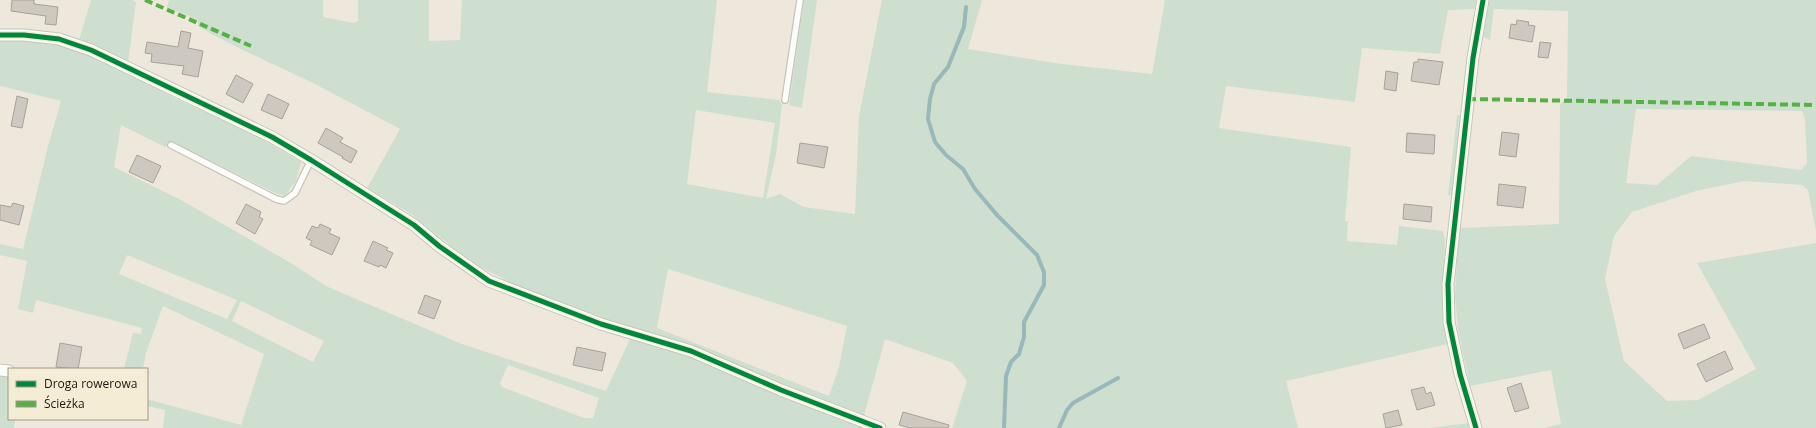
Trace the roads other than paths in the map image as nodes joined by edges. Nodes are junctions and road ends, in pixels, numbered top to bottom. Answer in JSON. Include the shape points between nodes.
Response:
{"nodes":[{"id":1,"x":800,"y":0,"type":"edge"},
{"id":2,"x":1483,"y":0,"type":"edge"},
{"id":3,"x":0,"y":34,"type":"edge"},
{"id":4,"x":785,"y":100,"type":"dead end"},
{"id":5,"x":171,"y":146,"type":"dead end"},
{"id":6,"x":311,"y":160,"type":"junction"},
{"id":7,"x":880,"y":428,"type":"edge"},
{"id":8,"x":1476,"y":428,"type":"edge"}],
"edges":[{"from":1,"to":4,"type":"lane"},
{"from":2,"to":8,"type":"street","via":[[1473,58],[1448,284],[1449,322],[1460,374]]},
{"from":3,"to":6,"type":"street","via":[[59,39],[91,50],[272,138]]},
{"from":5,"to":6,"type":"lane","via":[[284,201],[295,193]]},
{"from":6,"to":7,"type":"street","via":[[414,225],[489,281],[601,324],[692,351]]}]}
